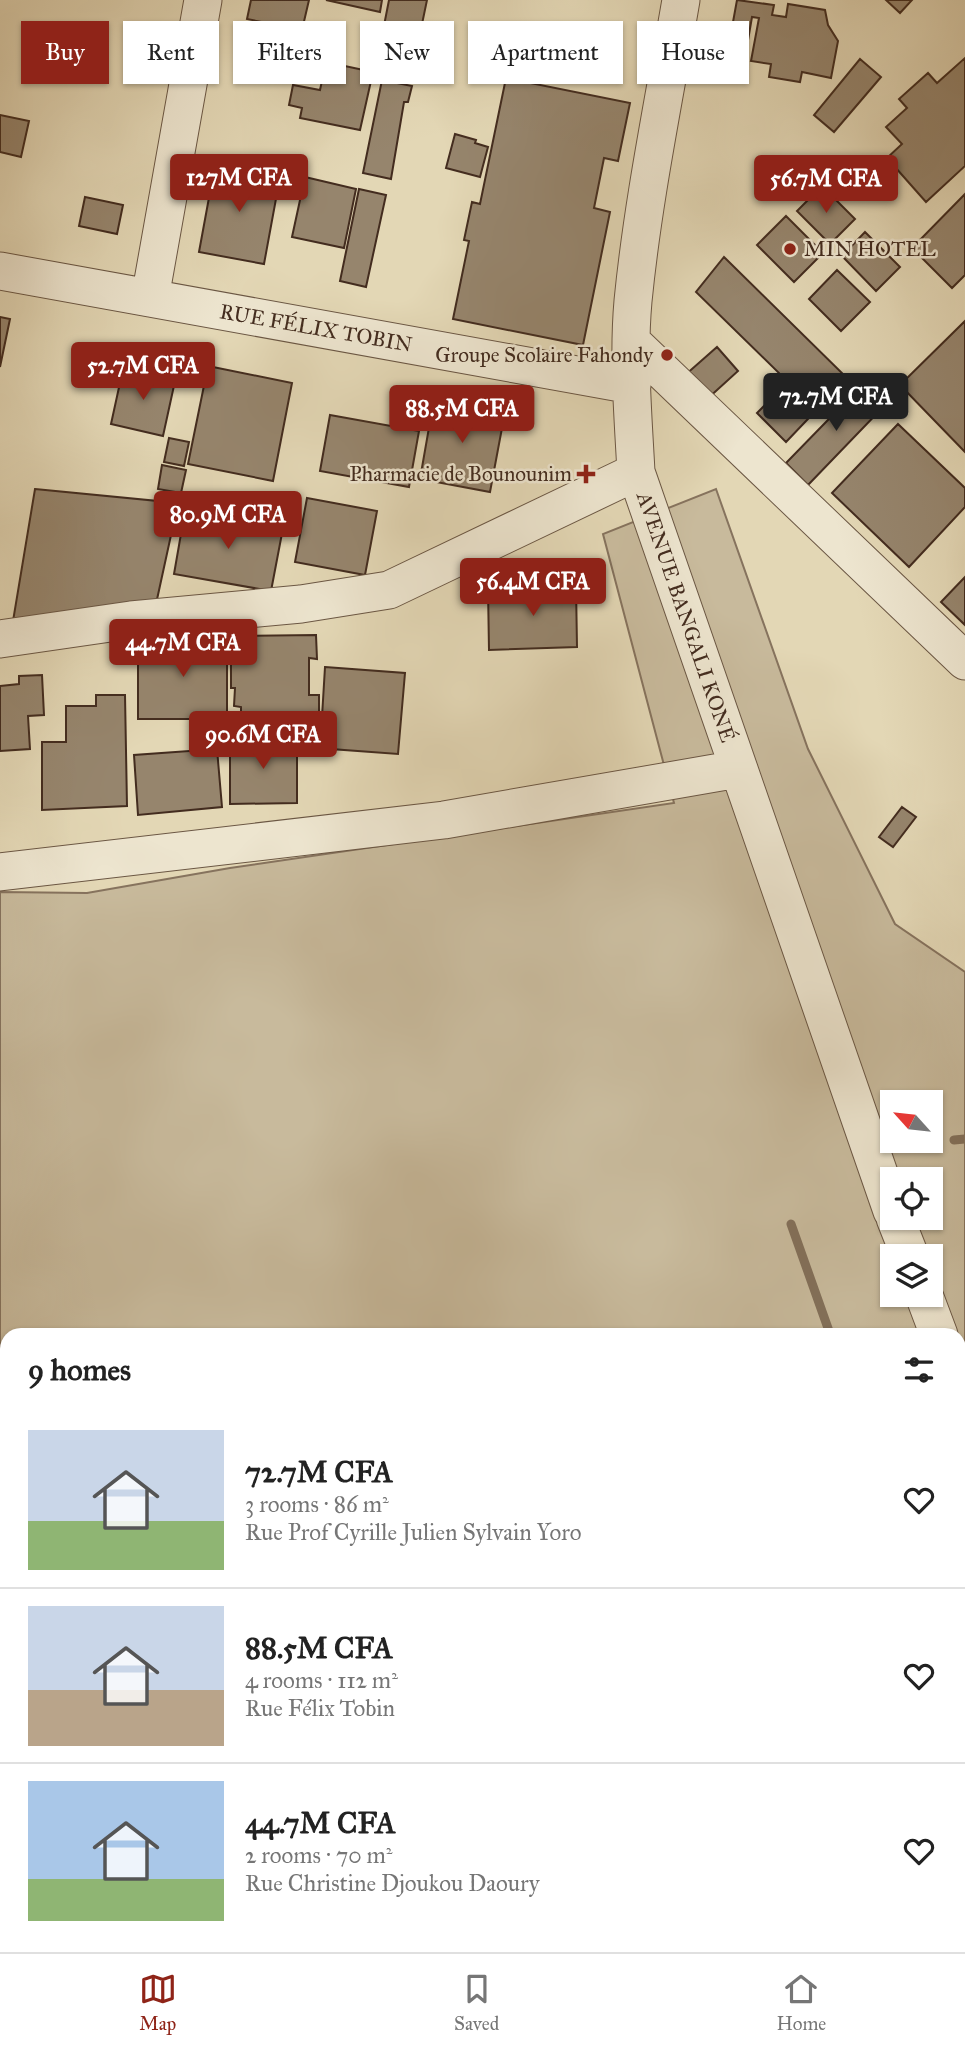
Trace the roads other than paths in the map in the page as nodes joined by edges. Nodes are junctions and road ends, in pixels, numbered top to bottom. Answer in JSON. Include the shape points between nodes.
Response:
{"nodes":[{"id":1,"x":203,"y":0,"type":"edge"},
{"id":2,"x":681,"y":0,"type":"edge"},
{"id":3,"x":0,"y":271,"type":"edge"},
{"id":4,"x":150,"y":298,"type":"junction"},
{"id":5,"x":633,"y":343,"type":"junction"},
{"id":6,"x":632,"y":385,"type":"junction"},
{"id":7,"x":636,"y":472,"type":"junction"},
{"id":8,"x":0,"y":639,"type":"edge"},
{"id":9,"x":965,"y":661,"type":"edge"},
{"id":10,"x":738,"y":769,"type":"junction"},
{"id":11,"x":0,"y":872,"type":"edge"},
{"id":12,"x":880,"y":1177,"type":"edge"},
{"id":13,"x":928,"y":1307,"type":"edge"},
{"id":14,"x":936,"y":1328,"type":"edge"}],
"edges":[{"from":1,"to":4,"type":"street"},
{"from":2,"to":5,"type":"street","name":"AVENUE BANGALI KONÉ","via":[[646,206],[633,303]]},
{"from":3,"to":4,"type":"street","name":"RUE FÉLIX TOBIN"},
{"from":4,"to":6,"type":"street","name":"RUE FÉLIX TOBIN"},
{"from":5,"to":6,"type":"street","name":"AVENUE BANGALI KONÉ"},
{"from":5,"to":9,"type":"street"},
{"from":6,"to":7,"type":"street","name":"AVENUE BANGALI KONÉ"},
{"from":7,"to":8,"type":"street","via":[[389,590]]},
{"from":7,"to":10,"type":"street","name":"AVENUE BANGALI KONÉ"},
{"from":10,"to":11,"type":"street","via":[[444,820]]},
{"from":10,"to":12,"type":"street","name":"AVENUE BANGALI KONÉ"},
{"from":13,"to":14,"type":"street"}]}
